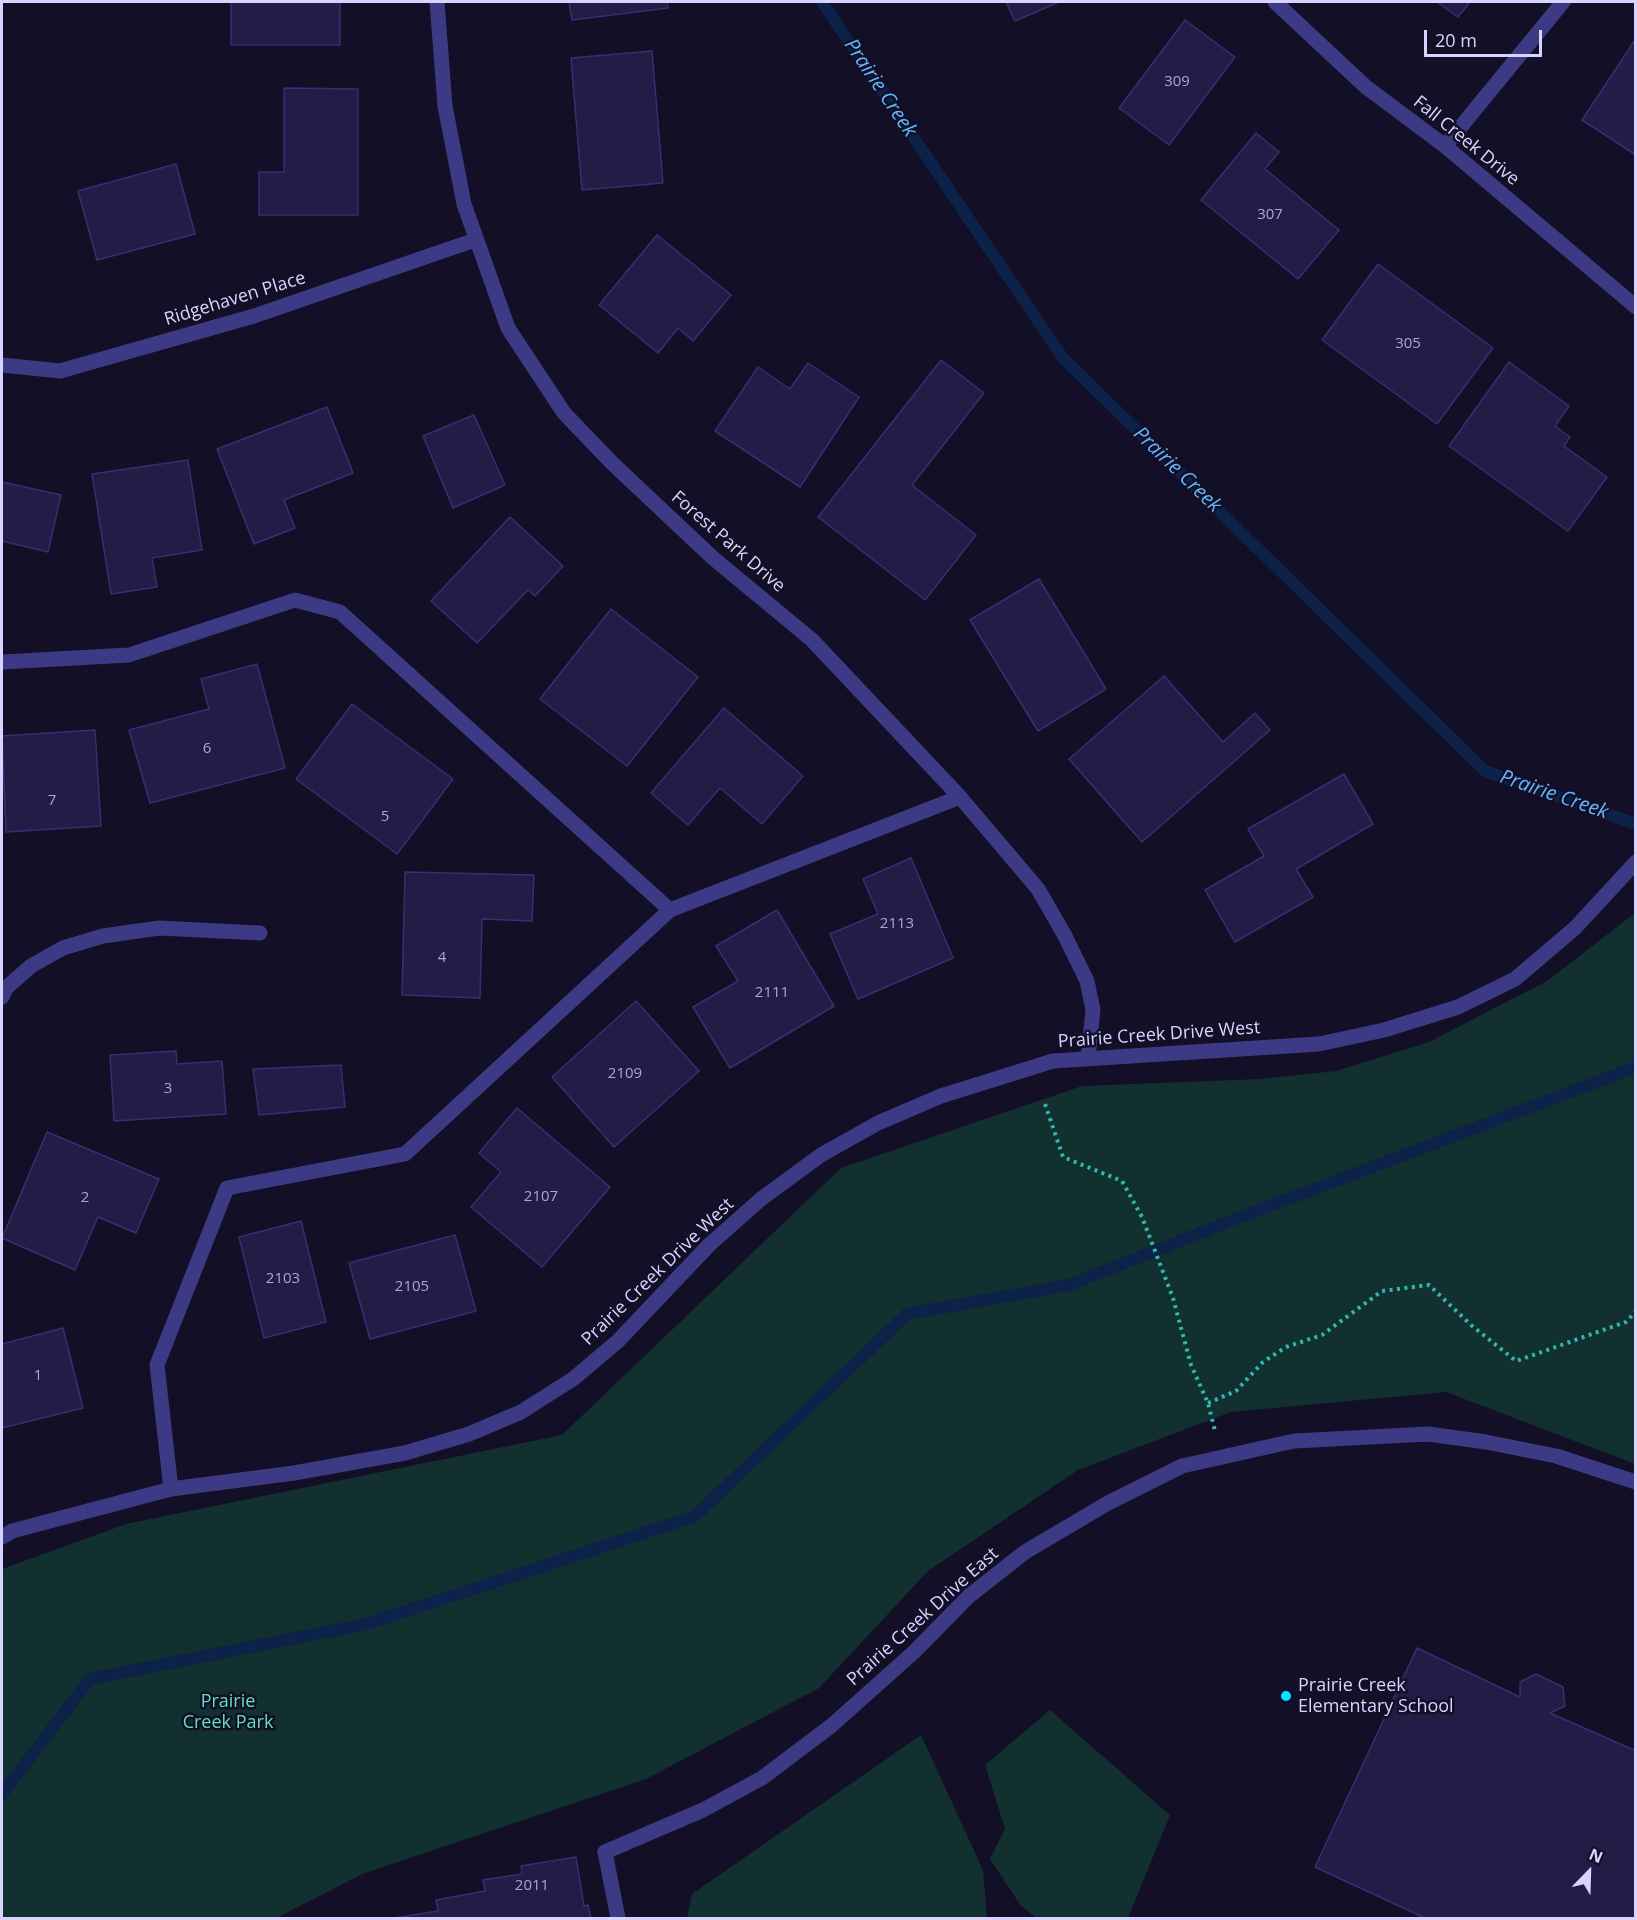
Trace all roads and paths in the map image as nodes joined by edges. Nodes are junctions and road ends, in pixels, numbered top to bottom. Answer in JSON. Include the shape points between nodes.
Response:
{"nodes":[{"id":1,"x":437,"y":2,"type":"edge"},
{"id":2,"x":1275,"y":2,"type":"edge"},
{"id":3,"x":1563,"y":2,"type":"edge"},
{"id":4,"x":1445,"y":146,"type":"junction"},
{"id":5,"x":475,"y":240,"type":"junction"},
{"id":6,"x":1635,"y":307,"type":"edge"},
{"id":7,"x":2,"y":365,"type":"edge"},
{"id":8,"x":2,"y":662,"type":"edge"},
{"id":9,"x":960,"y":797,"type":"junction"},
{"id":10,"x":1635,"y":861,"type":"edge"},
{"id":11,"x":670,"y":910,"type":"junction"},
{"id":12,"x":260,"y":933,"type":"dead end"},
{"id":13,"x":2,"y":997,"type":"edge"},
{"id":14,"x":1088,"y":1058,"type":"junction"},
{"id":15,"x":1045,"y":1104,"type":"dead end"},
{"id":16,"x":1635,"y":1311,"type":"edge"},
{"id":17,"x":1208,"y":1402,"type":"junction"},
{"id":18,"x":1222,"y":1458,"type":"junction"},
{"id":19,"x":1635,"y":1482,"type":"edge"},
{"id":20,"x":171,"y":1489,"type":"junction"},
{"id":21,"x":2,"y":1537,"type":"edge"},
{"id":22,"x":618,"y":1918,"type":"edge"}],
"edges":[{"from":1,"to":5,"type":"street","name":"Forest Park Drive","via":[[445,106]]},
{"from":2,"to":4,"type":"street","name":"Fall Creek Drive","via":[[1366,87]]},
{"from":3,"to":4,"type":"street"},
{"from":4,"to":6,"type":"street","name":"Fall Creek Drive"},
{"from":5,"to":7,"type":"street","name":"Ridgehaven Place","via":[[254,316],[60,371]]},
{"from":5,"to":9,"type":"street","name":"Forest Park Drive","via":[[508,328],[564,413],[713,558],[812,640]]},
{"from":8,"to":11,"type":"street","via":[[129,655],[295,600],[340,612]]},
{"from":9,"to":11,"type":"street"},
{"from":9,"to":14,"type":"street","name":"Forest Park Drive","via":[[1038,889],[1064,934],[1087,981],[1093,1010]]},
{"from":10,"to":14,"type":"street","name":"Prairie Creek Drive West","via":[[1575,928],[1515,979],[1458,1006],[1384,1030],[1319,1044]]},
{"from":11,"to":20,"type":"street","via":[[405,1154],[227,1188],[156,1365]]},
{"from":12,"to":13,"type":"street","via":[[159,928],[103,936],[63,948],[31,966],[6,988]]},
{"from":14,"to":20,"type":"street","name":"Prairie Creek Drive West","via":[[1053,1061],[941,1096],[878,1122],[821,1155],[761,1199],[709,1245],[618,1341],[573,1379],[520,1412],[469,1434],[405,1453]]},
{"from":15,"to":17,"type":"path","via":[[1063,1157],[1122,1181],[1142,1217],[1173,1298],[1191,1365]]},
{"from":16,"to":17,"type":"path","via":[[1626,1322],[1516,1361],[1429,1285],[1382,1291],[1322,1335],[1286,1347],[1263,1362],[1236,1391]]},
{"from":17,"to":18,"type":"path"},
{"from":18,"to":19,"type":"street","name":"Prairie Creek Drive East","via":[[1294,1442],[1428,1434],[1556,1456]]},
{"from":18,"to":22,"type":"street","name":"Prairie Creek Drive East","via":[[1182,1466],[1108,1503],[1025,1552],[969,1596],[914,1652],[831,1725],[762,1778],[703,1810],[605,1852]]},
{"from":20,"to":21,"type":"street","name":"Prairie Creek Drive West"}]}
